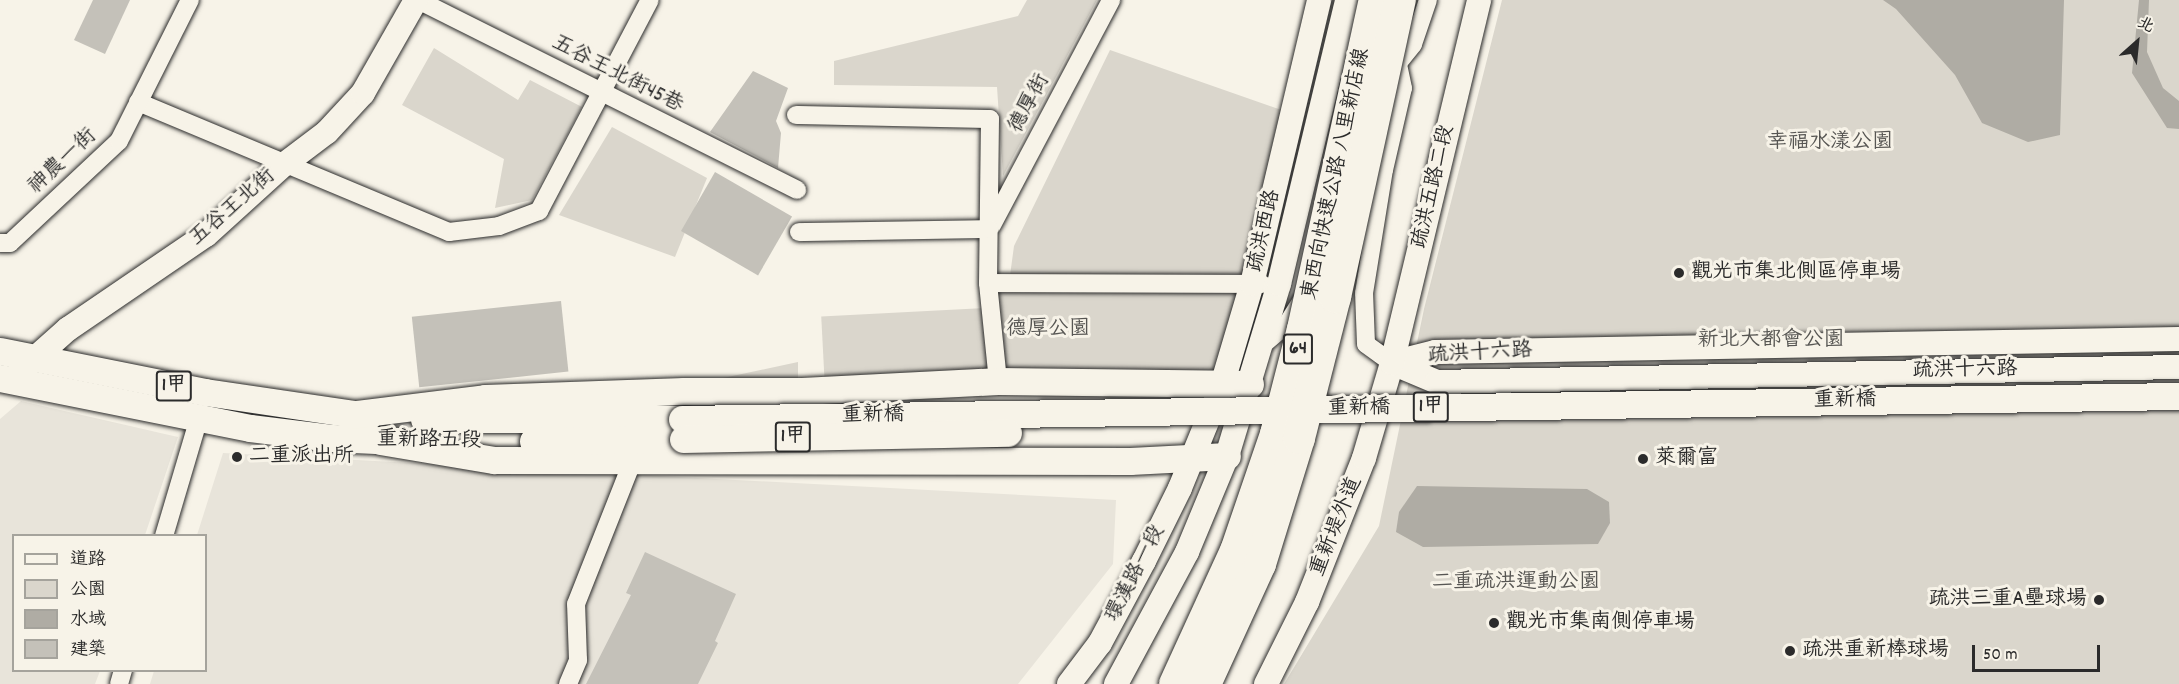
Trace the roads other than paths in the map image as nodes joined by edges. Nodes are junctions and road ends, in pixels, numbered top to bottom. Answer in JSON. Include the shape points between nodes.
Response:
{"nodes":[{"id":1,"x":190,"y":0,"type":"edge"},
{"id":2,"x":417,"y":0,"type":"edge"},
{"id":3,"x":650,"y":0,"type":"edge"},
{"id":4,"x":1111,"y":0,"type":"edge"},
{"id":5,"x":1319,"y":0,"type":"edge"},
{"id":6,"x":1347,"y":0,"type":"edge"},
{"id":7,"x":1374,"y":0,"type":"edge"},
{"id":8,"x":1399,"y":0,"type":"edge"},
{"id":9,"x":1428,"y":0,"type":"edge"},
{"id":10,"x":1479,"y":4,"type":"edge"},
{"id":11,"x":1397,"y":66,"type":"junction"},
{"id":12,"x":601,"y":92,"type":"junction"},
{"id":13,"x":138,"y":102,"type":"junction"},
{"id":14,"x":796,"y":115,"type":"dead end"},
{"id":15,"x":282,"y":166,"type":"junction"},
{"id":16,"x":797,"y":190,"type":"dead end"},
{"id":17,"x":989,"y":230,"type":"junction"},
{"id":18,"x":799,"y":232,"type":"dead end"},
{"id":19,"x":0,"y":243,"type":"edge"},
{"id":20,"x":988,"y":283,"type":"junction"},
{"id":21,"x":1252,"y":284,"type":"junction"},
{"id":22,"x":1279,"y":284,"type":"junction"},
{"id":23,"x":2179,"y":339,"type":"edge"},
{"id":24,"x":1261,"y":346,"type":"junction"},
{"id":25,"x":0,"y":351,"type":"edge"},
{"id":26,"x":35,"y":357,"type":"junction"},
{"id":27,"x":1392,"y":363,"type":"junction"},
{"id":28,"x":2179,"y":367,"type":"edge"},
{"id":29,"x":998,"y":381,"type":"junction"},
{"id":30,"x":4,"y":383,"type":"edge"},
{"id":31,"x":1250,"y":384,"type":"junction"},
{"id":32,"x":1222,"y":385,"type":"junction"},
{"id":33,"x":2179,"y":396,"type":"edge"},
{"id":34,"x":2179,"y":413,"type":"edge"},
{"id":35,"x":349,"y":415,"type":"junction"},
{"id":36,"x":199,"y":418,"type":"junction"},
{"id":37,"x":683,"y":429,"type":"junction"},
{"id":38,"x":380,"y":441,"type":"junction"},
{"id":39,"x":1227,"y":456,"type":"junction"},
{"id":40,"x":1193,"y":458,"type":"junction"},
{"id":41,"x":633,"y":460,"type":"junction"},
{"id":42,"x":165,"y":534,"type":"edge"},
{"id":43,"x":568,"y":684,"type":"edge"},
{"id":44,"x":1069,"y":684,"type":"edge"},
{"id":45,"x":1116,"y":684,"type":"edge"},
{"id":46,"x":1175,"y":684,"type":"edge"},
{"id":47,"x":1205,"y":684,"type":"edge"},
{"id":48,"x":1266,"y":684,"type":"edge"}],
"edges":[{"from":1,"to":13,"type":"street","name":"神農一街"},
{"from":2,"to":12,"type":"street","name":"五谷王北街45巷"},
{"from":2,"to":15,"type":"street","name":"五谷王北街","via":[[352,106],[327,132]]},
{"from":3,"to":12,"type":"street"},
{"from":4,"to":17,"type":"street","name":"德厚街"},
{"from":5,"to":21,"type":"street","name":"疏洪西路"},
{"from":6,"to":22,"type":"street","name":"疏洪西路"},
{"from":7,"to":46,"type":"highway","name":"東西向快速公路 八里新店線","number":"64","bridge":true,"via":[[1303,329],[1276,434],[1236,550]]},
{"from":8,"to":11,"type":"street","via":[[1394,25]]},
{"from":8,"to":47,"type":"highway","name":"東西向快速公路 八里新店線","number":"64","bridge":true,"via":[[1335,297],[1299,438],[1260,564]]},
{"from":9,"to":11,"type":"street","via":[[1413,44]]},
{"from":10,"to":27,"type":"street","name":"疏洪五路二段"},
{"from":11,"to":24,"type":"street","via":[[1366,93],[1356,112],[1306,291],[1287,324]]},
{"from":11,"to":27,"type":"street","via":[[1403,88],[1384,170],[1364,293],[1366,344]]},
{"from":12,"to":15,"type":"street","via":[[538,211],[499,226],[449,232]]},
{"from":12,"to":16,"type":"street","name":"五谷王北街45巷"},
{"from":13,"to":15,"type":"street"},
{"from":13,"to":19,"type":"street","name":"神農一街","via":[[119,141],[10,243]]},
{"from":14,"to":17,"type":"street","via":[[990,119]]},
{"from":15,"to":26,"type":"street","name":"五谷王北街","via":[[206,236],[68,329]]},
{"from":17,"to":18,"type":"street"},
{"from":17,"to":20,"type":"street"},
{"from":20,"to":21,"type":"street"},
{"from":20,"to":29,"type":"street"},
{"from":21,"to":22,"type":"street"},
{"from":21,"to":32,"type":"street","name":"疏洪西路"},
{"from":22,"to":24,"type":"street","name":"疏洪西路"},
{"from":23,"to":27,"type":"street","name":"疏洪十六路","via":[[1435,352]]},
{"from":24,"to":31,"type":"street","name":"疏洪西路"},
{"from":25,"to":26,"type":"main road","name":"重新路五段","number":"1甲"},
{"from":26,"to":30,"type":"street","name":"五谷王北街"},
{"from":26,"to":35,"type":"main road","name":"重新路五段","number":"1甲","via":[[205,392]]},
{"from":27,"to":28,"type":"street","name":"疏洪十六路","via":[[1437,382]]},
{"from":27,"to":48,"type":"street","name":"重新堤外道","via":[[1364,458],[1307,602]]},
{"from":29,"to":32,"type":"main road"},
{"from":29,"to":35,"type":"main road","via":[[802,392],[485,398]]},
{"from":30,"to":36,"type":"main road","name":"重新路五段","number":"1甲"},
{"from":31,"to":32,"type":"main road"},
{"from":31,"to":39,"type":"street","name":"疏洪西路"},
{"from":32,"to":40,"type":"street","name":"疏洪西路"},
{"from":33,"to":37,"type":"main road","name":"重新橋","number":"1甲","bridge":true},
{"from":34,"to":37,"type":"main road","name":"重新橋","number":"1甲","bridge":true},
{"from":35,"to":37,"type":"main road","name":"重新路五段","number":"1甲"},
{"from":36,"to":38,"type":"main road","name":"重新路五段","number":"1甲","via":[[331,438]]},
{"from":36,"to":42,"type":"street"},
{"from":37,"to":38,"type":"main road","name":"重新路五段","number":"1甲"},
{"from":38,"to":41,"type":"main road","via":[[494,460]]},
{"from":39,"to":40,"type":"main road"},
{"from":39,"to":45,"type":"street","name":"環漢路一段","via":[[1187,552]]},
{"from":40,"to":41,"type":"main road"},
{"from":40,"to":44,"type":"street","name":"環漢路一段","via":[[1116,614]]},
{"from":41,"to":43,"type":"street","via":[[576,604],[578,660]]}]}
